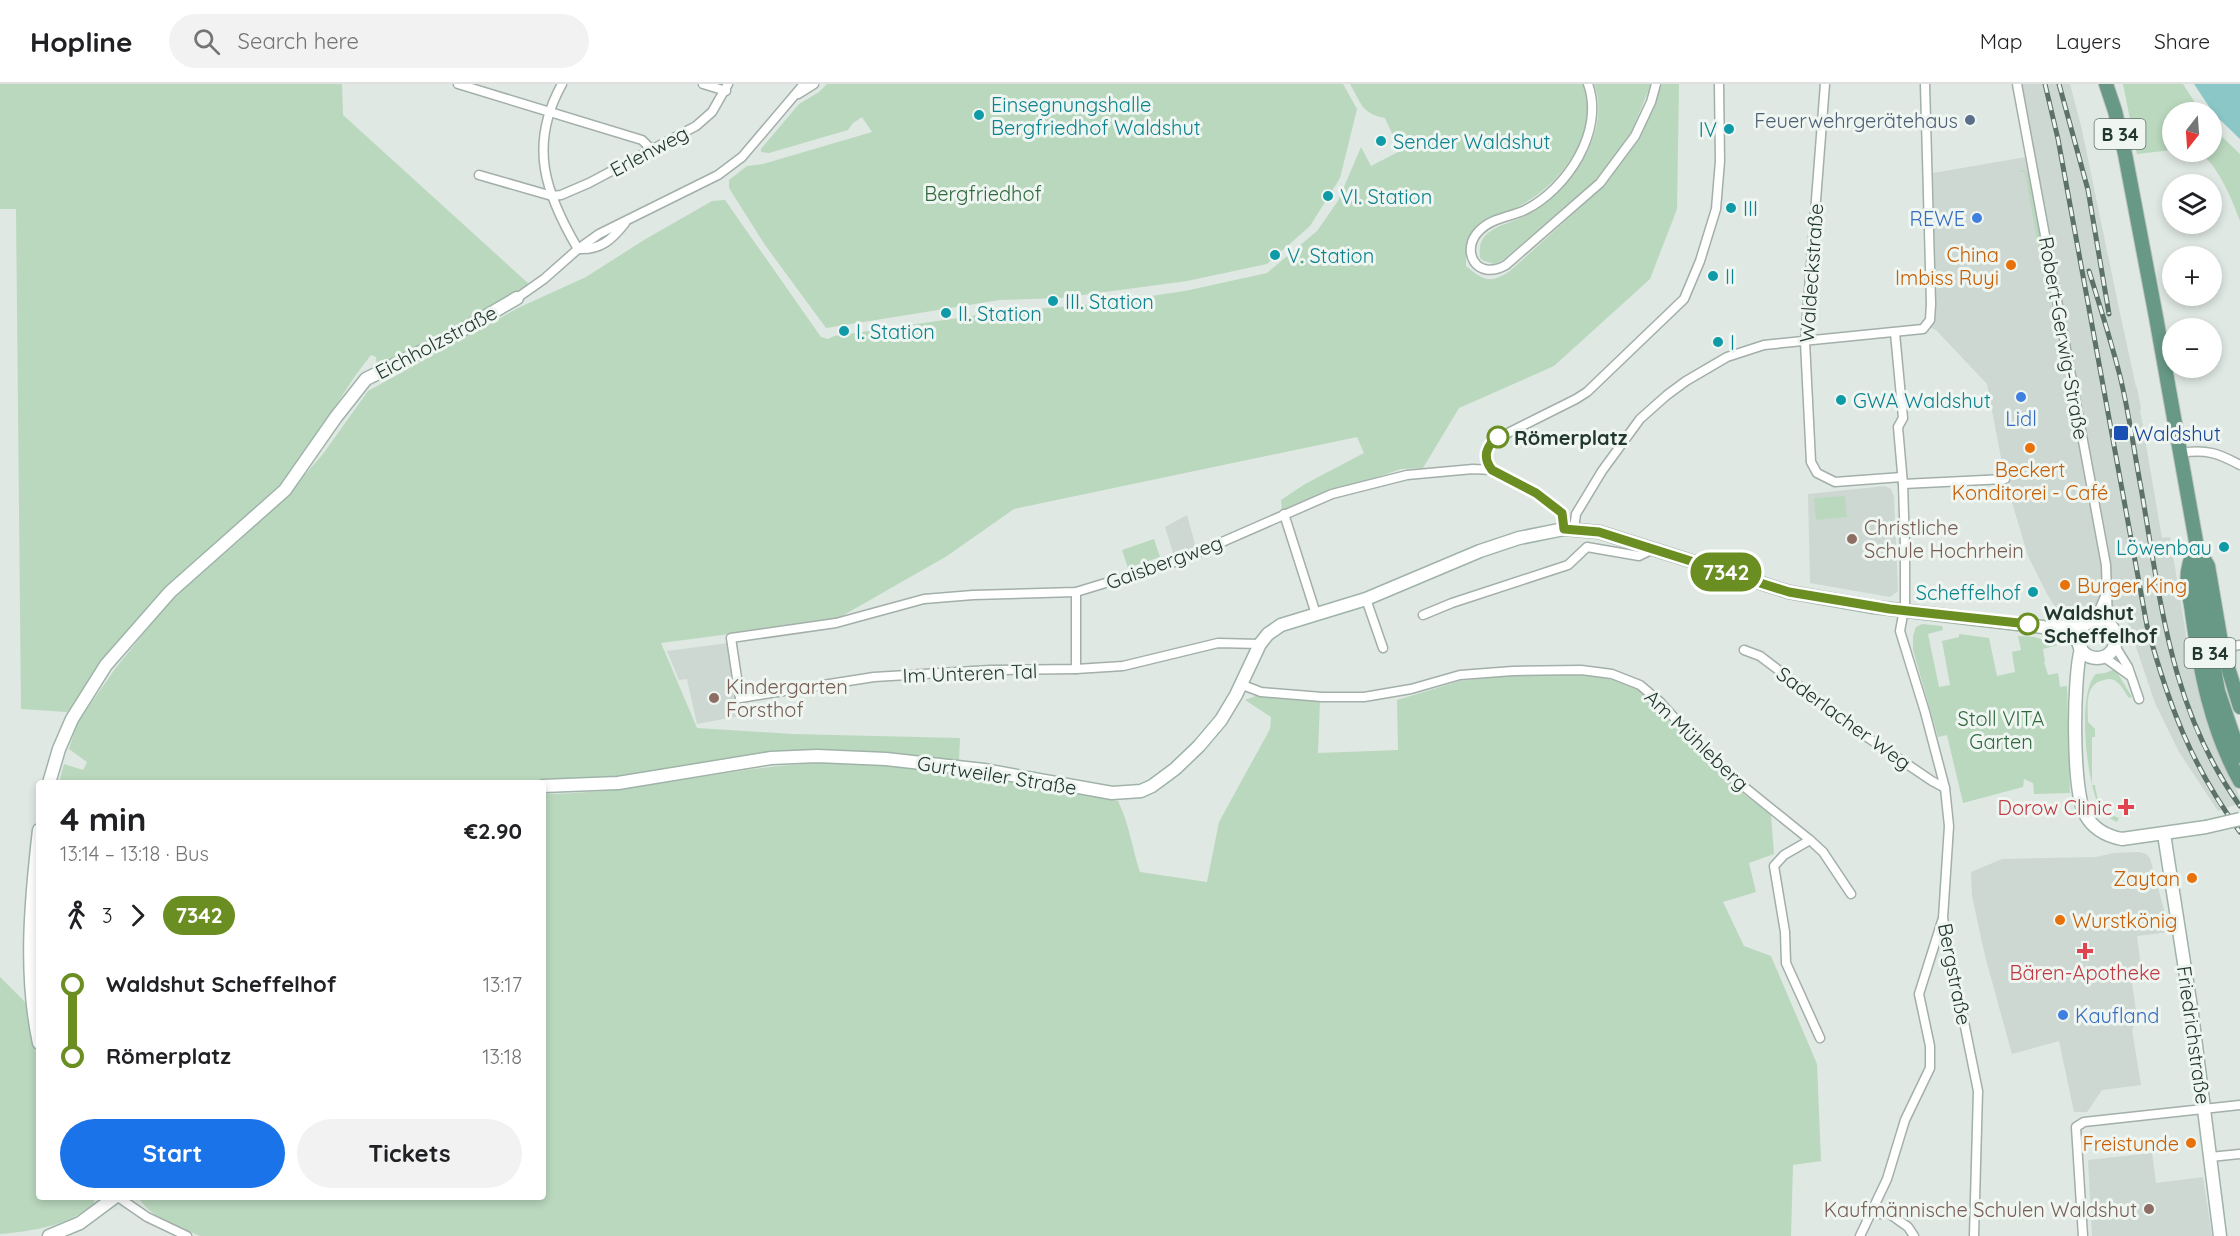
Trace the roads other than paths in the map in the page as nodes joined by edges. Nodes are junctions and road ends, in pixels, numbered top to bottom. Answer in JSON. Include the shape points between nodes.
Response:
{"nodes":[{"id":1,"x":458,"y":84,"type":"edge"},
{"id":2,"x":562,"y":84,"type":"edge"},
{"id":3,"x":703,"y":84,"type":"edge"},
{"id":4,"x":804,"y":84,"type":"edge"},
{"id":5,"x":814,"y":84,"type":"edge"},
{"id":6,"x":1588,"y":84,"type":"edge"},
{"id":7,"x":1656,"y":84,"type":"edge"},
{"id":8,"x":1719,"y":84,"type":"edge"},
{"id":9,"x":1825,"y":84,"type":"edge"},
{"id":10,"x":1925,"y":84,"type":"edge"},
{"id":11,"x":2017,"y":84,"type":"edge"},
{"id":12,"x":2106,"y":84,"type":"edge"},
{"id":13,"x":727,"y":87,"type":"edge"},
{"id":14,"x":792,"y":98,"type":"junction"},
{"id":15,"x":549,"y":112,"type":"junction"},
{"id":16,"x":651,"y":149,"type":"junction"},
{"id":17,"x":479,"y":175,"type":"dead end"},
{"id":18,"x":552,"y":196,"type":"junction"},
{"id":19,"x":578,"y":249,"type":"junction"},
{"id":20,"x":517,"y":298,"type":"joint"},
{"id":21,"x":1895,"y":333,"type":"junction"},
{"id":22,"x":1805,"y":342,"type":"junction"},
{"id":23,"x":2181,"y":453,"type":"junction"},
{"id":24,"x":2240,"y":465,"type":"edge"},
{"id":25,"x":1492,"y":470,"type":"junction"},
{"id":26,"x":2005,"y":479,"type":"dead end"},
{"id":27,"x":1903,"y":481,"type":"junction"},
{"id":28,"x":1284,"y":514,"type":"junction"},
{"id":29,"x":1569,"y":529,"type":"junction"},
{"id":30,"x":2197,"y":547,"type":"junction"},
{"id":31,"x":1654,"y":549,"type":"junction"},
{"id":32,"x":1076,"y":592,"type":"junction"},
{"id":33,"x":2107,"y":593,"type":"junction"},
{"id":34,"x":1366,"y":599,"type":"junction"},
{"id":35,"x":1903,"y":611,"type":"junction"},
{"id":36,"x":1316,"y":614,"type":"junction"},
{"id":37,"x":1423,"y":615,"type":"dead end"},
{"id":38,"x":2095,"y":620,"type":"junction"},
{"id":39,"x":2108,"y":623,"type":"junction"},
{"id":40,"x":2043,"y":627,"type":"junction"},
{"id":41,"x":2082,"y":627,"type":"junction"},
{"id":42,"x":731,"y":638,"type":"joint"},
{"id":43,"x":1260,"y":644,"type":"junction"},
{"id":44,"x":2080,"y":645,"type":"junction"},
{"id":45,"x":2240,"y":645,"type":"edge"},
{"id":46,"x":2115,"y":646,"type":"junction"},
{"id":47,"x":1383,"y":648,"type":"dead end"},
{"id":48,"x":2222,"y":648,"type":"junction"},
{"id":49,"x":1744,"y":650,"type":"dead end"},
{"id":50,"x":2098,"y":657,"type":"junction"},
{"id":51,"x":1076,"y":669,"type":"junction"},
{"id":52,"x":2129,"y":675,"type":"junction"},
{"id":53,"x":1240,"y":684,"type":"junction"},
{"id":54,"x":2077,"y":684,"type":"junction"},
{"id":55,"x":2139,"y":699,"type":"dead end"},
{"id":56,"x":2240,"y":707,"type":"edge"},
{"id":57,"x":2240,"y":756,"type":"edge"},
{"id":58,"x":50,"y":780,"type":"edge"},
{"id":59,"x":2240,"y":781,"type":"edge"},
{"id":60,"x":546,"y":786,"type":"edge"},
{"id":61,"x":1945,"y":788,"type":"junction"},
{"id":62,"x":2240,"y":819,"type":"edge"},
{"id":63,"x":2164,"y":834,"type":"junction"},
{"id":64,"x":1810,"y":840,"type":"junction"},
{"id":65,"x":36,"y":862,"type":"edge"},
{"id":66,"x":1851,"y":894,"type":"dead end"},
{"id":67,"x":1943,"y":918,"type":"junction"},
{"id":68,"x":36,"y":1017,"type":"edge"},
{"id":69,"x":1820,"y":1038,"type":"dead end"},
{"id":70,"x":2240,"y":1105,"type":"edge"},
{"id":71,"x":2203,"y":1109,"type":"junction"},
{"id":72,"x":2240,"y":1154,"type":"edge"},
{"id":73,"x":2210,"y":1157,"type":"junction"},
{"id":74,"x":113,"y":1200,"type":"edge"},
{"id":75,"x":122,"y":1200,"type":"edge"},
{"id":76,"x":1881,"y":1214,"type":"dead end"},
{"id":77,"x":49,"y":1236,"type":"edge"},
{"id":78,"x":187,"y":1236,"type":"edge"},
{"id":79,"x":1860,"y":1236,"type":"edge"},
{"id":80,"x":1914,"y":1236,"type":"edge"},
{"id":81,"x":1974,"y":1236,"type":"edge"},
{"id":82,"x":2083,"y":1236,"type":"edge"},
{"id":83,"x":2220,"y":1236,"type":"edge"}],
"edges":[{"from":1,"to":15,"type":"street"},
{"from":2,"to":15,"type":"street"},
{"from":3,"to":13,"type":"street"},
{"from":4,"to":14,"type":"street"},
{"from":5,"to":14,"type":"street"},
{"from":6,"to":7,"type":"street","via":[[1593,98],[1592,117],[1580,156],[1543,199],[1478,231],[1471,251],[1481,268],[1488,271],[1506,265],[1600,183],[1635,136]]},
{"from":8,"to":25,"type":"street","via":[[1716,209],[1684,298],[1587,392],[1494,440],[1486,454]]},
{"from":9,"to":22,"type":"street","name":"Waldeckstraße"},
{"from":10,"to":21,"type":"street","via":[[1930,320],[1923,329]]},
{"from":11,"to":33,"type":"street","name":"Robert-Gerwig-Straße","via":[[2106,565]]},
{"from":12,"to":23,"type":"main road","number":"B 34","via":[[2125,154]]},
{"from":13,"to":16,"type":"street","name":"Erlenweg","via":[[712,112],[696,126]]},
{"from":14,"to":19,"type":"street","via":[[742,158],[718,175],[628,219],[616,234],[593,249]]},
{"from":15,"to":16,"type":"street","via":[[642,140]]},
{"from":15,"to":18,"type":"street","via":[[544,175]]},
{"from":16,"to":18,"type":"street","name":"Erlenweg","via":[[589,183]]},
{"from":17,"to":18,"type":"street"},
{"from":18,"to":19,"type":"street"},
{"from":19,"to":20,"type":"street","name":"Eichholzstraße"},
{"from":20,"to":58,"type":"main road","name":"Eichholzstraße","via":[[447,339],[366,379],[285,490],[170,592],[106,665],[72,719]]},
{"from":21,"to":22,"type":"street"},
{"from":21,"to":27,"type":"street","name":"Bergstraße","via":[[1903,418],[1898,427]]},
{"from":22,"to":27,"type":"street","name":"Waldeckstraße","via":[[1811,462],[1817,473],[1835,482]]},
{"from":22,"to":29,"type":"street","via":[[1764,345],[1727,357],[1667,394],[1640,419],[1602,471]]},
{"from":23,"to":24,"type":"street","via":[[2200,450],[2220,454]]},
{"from":23,"to":30,"type":"main road","number":"B 34"},
{"from":25,"to":28,"type":"street","name":"Gaisbergweg","via":[[1407,475],[1332,494]]},
{"from":25,"to":29,"type":"street","name":"Gaisbergweg","via":[[1536,493],[1562,513]]},
{"from":26,"to":27,"type":"street"},
{"from":27,"to":35,"type":"street","name":"Bergstraße"},
{"from":28,"to":32,"type":"street","name":"Gaisbergweg","via":[[1181,560]]},
{"from":28,"to":36,"type":"street"},
{"from":29,"to":31,"type":"main road","name":"Gurtweiler Straße","via":[[1599,532]]},
{"from":29,"to":34,"type":"main road","name":"Gurtweiler Straße","via":[[1519,538],[1480,551]]},
{"from":30,"to":48,"type":"main road","via":[[2208,566]]},
{"from":30,"to":57,"type":"main road","number":"B 34","via":[[2200,590],[2218,691]]},
{"from":30,"to":59,"type":"main road","via":[[2187,578],[2206,688],[2216,728]]},
{"from":31,"to":35,"type":"main road","name":"Gurtweiler Straße","via":[[1789,592]]},
{"from":31,"to":37,"type":"street","name":"Gurtweiler Straße","via":[[1639,556],[1587,547],[1568,565]]},
{"from":32,"to":42,"type":"street","name":"Gaisbergweg","via":[[924,599],[836,623]]},
{"from":32,"to":51,"type":"street"},
{"from":33,"to":38,"type":"street","name":"Robert-Gerwig-Straße"},
{"from":33,"to":39,"type":"street","name":"Robert-Gerwig-Straße"},
{"from":34,"to":36,"type":"main road","name":"Gurtweiler Straße"},
{"from":34,"to":47,"type":"street"},
{"from":35,"to":40,"type":"main road","name":"Gurtweiler Straße"},
{"from":35,"to":61,"type":"street","name":"Bergstraße","via":[[1900,631]]},
{"from":36,"to":43,"type":"main road","name":"Gurtweiler Straße","via":[[1281,625]]},
{"from":38,"to":39,"type":"main road"},
{"from":38,"to":41,"type":"main road"},
{"from":39,"to":46,"type":"main road","via":[[2116,633]]},
{"from":40,"to":41,"type":"main road","name":"Gurtweiler Straße"},
{"from":40,"to":44,"type":"main road","name":"Gurtweiler Straße"},
{"from":41,"to":44,"type":"main road"},
{"from":42,"to":51,"type":"street","name":"Im Unteren Tal","via":[[741,698],[874,677]]},
{"from":43,"to":51,"type":"street","name":"Im Unteren Tal","via":[[1218,643],[1123,666]]},
{"from":43,"to":53,"type":"main road","name":"Gurtweiler Straße"},
{"from":44,"to":50,"type":"main road","name":"Gurtweiler Straße"},
{"from":44,"to":54,"type":"main road"},
{"from":45,"to":48,"type":"street"},
{"from":46,"to":50,"type":"main road"},
{"from":46,"to":52,"type":"street"},
{"from":48,"to":56,"type":"main road"},
{"from":49,"to":61,"type":"street","name":"Saderlacher Weg","via":[[1760,656],[1864,735]]},
{"from":50,"to":52,"type":"street"},
{"from":50,"to":54,"type":"main road"},
{"from":52,"to":55,"type":"street"},
{"from":53,"to":60,"type":"main road","name":"Gurtweiler Straße","via":[[1229,708],[1199,746],[1152,786],[1132,793],[984,770],[817,756],[771,758],[618,783]]},
{"from":53,"to":64,"type":"street","name":"Am Mühleberg","via":[[1261,692],[1322,698],[1364,697],[1460,675],[1513,670],[1612,674],[1640,685],[1732,777]]},
{"from":54,"to":63,"type":"main road","via":[[2078,786],[2084,813],[2098,830],[2111,837],[2132,839]]},
{"from":61,"to":67,"type":"street","name":"Bergstraße","via":[[1949,826]]},
{"from":62,"to":63,"type":"main road","bridge":true},
{"from":63,"to":71,"type":"main road","name":"Friedrichstraße"},
{"from":64,"to":66,"type":"street","name":"Am Mühleberg"},
{"from":64,"to":69,"type":"street","via":[[1784,855],[1774,866],[1786,963]]},
{"from":65,"to":68,"type":"main road","via":[[30,926]]},
{"from":67,"to":79,"type":"street","via":[[1919,994],[1930,1046],[1930,1068],[1905,1120],[1887,1179]]},
{"from":67,"to":81,"type":"street","name":"Bergstraße","via":[[1978,1091]]},
{"from":70,"to":71,"type":"street"},
{"from":71,"to":73,"type":"main road","name":"Friedrichstraße"},
{"from":71,"to":82,"type":"street","via":[[2085,1122],[2076,1127]]},
{"from":72,"to":73,"type":"street"},
{"from":73,"to":83,"type":"main road","name":"Friedrichstraße"},
{"from":74,"to":77,"type":"main road","via":[[80,1223]]},
{"from":75,"to":78,"type":"street"},
{"from":76,"to":80,"type":"street","via":[[1887,1212]]}]}
